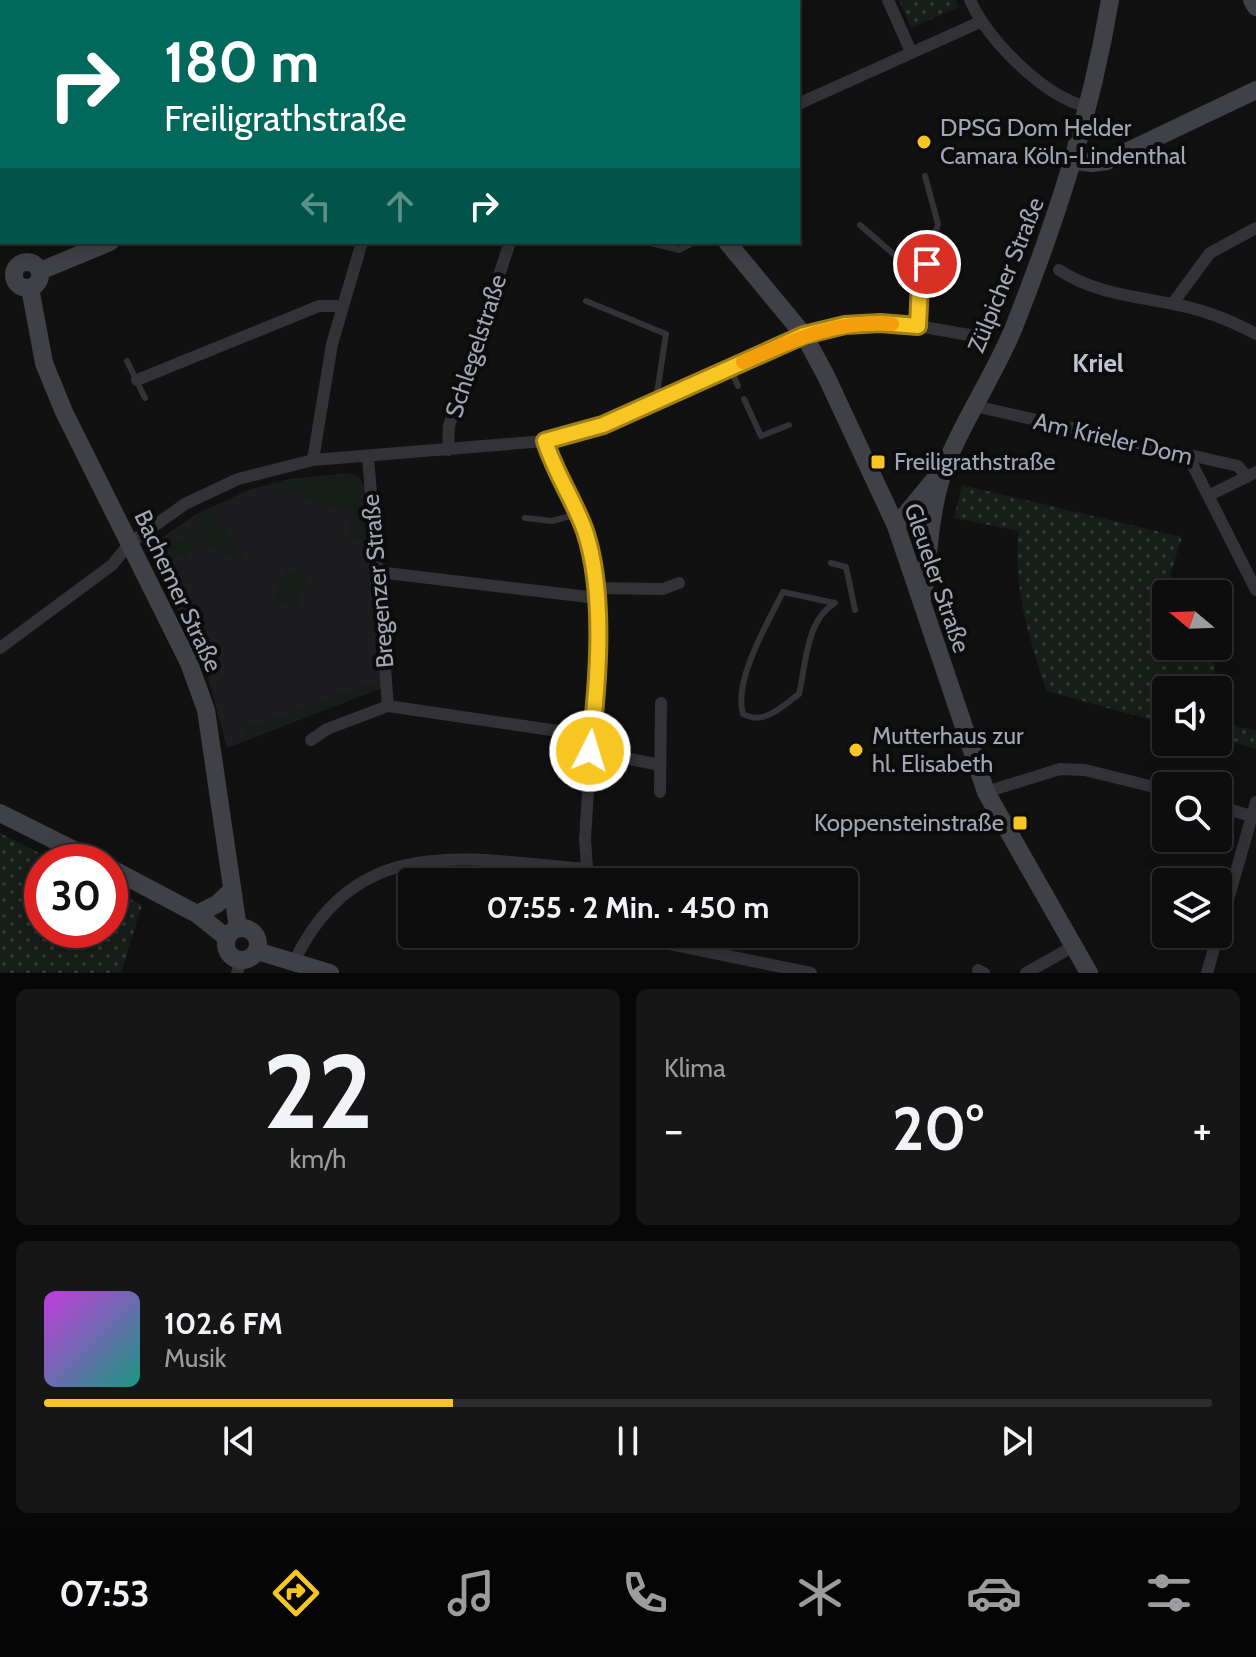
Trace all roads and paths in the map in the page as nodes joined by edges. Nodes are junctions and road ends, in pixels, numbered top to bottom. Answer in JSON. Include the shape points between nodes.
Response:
{"nodes":[{"id":1,"x":888,"y":0,"type":"edge"},
{"id":2,"x":970,"y":0,"type":"edge"},
{"id":3,"x":1110,"y":0,"type":"edge"},
{"id":4,"x":1252,"y":0,"type":"edge"},
{"id":5,"x":1256,"y":7,"type":"edge"},
{"id":6,"x":980,"y":22,"type":"junction"},
{"id":7,"x":911,"y":52,"type":"junction"},
{"id":8,"x":1256,"y":90,"type":"edge"},
{"id":9,"x":800,"y":103,"type":"edge"},
{"id":10,"x":1088,"y":107,"type":"junction"},
{"id":11,"x":1075,"y":161,"type":"junction"},
{"id":12,"x":925,"y":176,"type":"dead end"},
{"id":13,"x":860,"y":225,"type":"dead end"},
{"id":14,"x":1256,"y":228,"type":"edge"},
{"id":15,"x":30,"y":244,"type":"edge"},
{"id":16,"x":104,"y":244,"type":"edge"},
{"id":17,"x":361,"y":244,"type":"edge"},
{"id":18,"x":509,"y":244,"type":"edge"},
{"id":19,"x":655,"y":244,"type":"edge"},
{"id":20,"x":690,"y":244,"type":"edge"},
{"id":21,"x":729,"y":244,"type":"edge"},
{"id":22,"x":35,"y":266,"type":"junction"},
{"id":23,"x":1059,"y":270,"type":"dead end"},
{"id":24,"x":15,"y":284,"type":"edge"},
{"id":25,"x":920,"y":284,"type":"junction"},
{"id":26,"x":586,"y":301,"type":"dead end"},
{"id":27,"x":1173,"y":303,"type":"junction"},
{"id":28,"x":341,"y":306,"type":"junction"},
{"id":29,"x":918,"y":326,"type":"junction"},
{"id":30,"x":1256,"y":334,"type":"edge"},
{"id":31,"x":804,"y":335,"type":"junction"},
{"id":32,"x":986,"y":338,"type":"dead end"},
{"id":33,"x":127,"y":361,"type":"dead end"},
{"id":34,"x":730,"y":368,"type":"junction"},
{"id":35,"x":137,"y":380,"type":"junction"},
{"id":36,"x":738,"y":386,"type":"dead end"},
{"id":37,"x":145,"y":398,"type":"dead end"},
{"id":38,"x":744,"y":399,"type":"dead end"},
{"id":39,"x":656,"y":400,"type":"junction"},
{"id":40,"x":975,"y":406,"type":"junction"},
{"id":41,"x":789,"y":425,"type":"dead end"},
{"id":42,"x":545,"y":441,"type":"junction"},
{"id":43,"x":448,"y":450,"type":"junction"},
{"id":44,"x":1188,"y":456,"type":"junction"},
{"id":45,"x":368,"y":457,"type":"junction"},
{"id":46,"x":313,"y":460,"type":"junction"},
{"id":47,"x":946,"y":466,"type":"junction"},
{"id":48,"x":1252,"y":474,"type":"edge"},
{"id":49,"x":1208,"y":496,"type":"junction"},
{"id":50,"x":578,"y":514,"type":"junction"},
{"id":51,"x":525,"y":518,"type":"dead end"},
{"id":52,"x":896,"y":526,"type":"junction"},
{"id":53,"x":130,"y":543,"type":"junction"},
{"id":54,"x":831,"y":563,"type":"dead end"},
{"id":55,"x":378,"y":572,"type":"junction"},
{"id":56,"x":679,"y":583,"type":"dead end"},
{"id":57,"x":1256,"y":590,"type":"edge"},
{"id":58,"x":596,"y":593,"type":"junction"},
{"id":59,"x":923,"y":598,"type":"junction"},
{"id":60,"x":835,"y":603,"type":"joint"},
{"id":61,"x":855,"y":610,"type":"dead end"},
{"id":62,"x":0,"y":648,"type":"edge"},
{"id":63,"x":661,"y":703,"type":"dead end"},
{"id":64,"x":388,"y":706,"type":"junction"},
{"id":65,"x":592,"y":736,"type":"junction"},
{"id":66,"x":311,"y":740,"type":"dead end"},
{"id":67,"x":590,"y":751,"type":"junction"},
{"id":68,"x":660,"y":765,"type":"junction"},
{"id":69,"x":1152,"y":787,"type":"edge"},
{"id":70,"x":660,"y":792,"type":"dead end"},
{"id":71,"x":986,"y":792,"type":"junction"},
{"id":72,"x":1256,"y":802,"type":"edge"},
{"id":73,"x":1232,"y":810,"type":"edge"},
{"id":74,"x":0,"y":813,"type":"edge"},
{"id":75,"x":1251,"y":816,"type":"junction"},
{"id":76,"x":1252,"y":833,"type":"edge"},
{"id":77,"x":62,"y":844,"type":"edge"},
{"id":78,"x":531,"y":868,"type":"edge"},
{"id":79,"x":586,"y":868,"type":"edge"},
{"id":80,"x":128,"y":878,"type":"edge"},
{"id":81,"x":232,"y":890,"type":"junction"},
{"id":82,"x":197,"y":914,"type":"junction"},
{"id":83,"x":232,"y":933,"type":"junction"},
{"id":84,"x":1074,"y":946,"type":"junction"},
{"id":85,"x":689,"y":948,"type":"edge"},
{"id":86,"x":245,"y":961,"type":"edge"},
{"id":87,"x":294,"y":962,"type":"junction"},
{"id":88,"x":330,"y":973,"type":"edge"},
{"id":89,"x":811,"y":973,"type":"edge"},
{"id":90,"x":1026,"y":973,"type":"edge"},
{"id":91,"x":1089,"y":973,"type":"edge"},
{"id":92,"x":1207,"y":973,"type":"edge"}],
"edges":[{"from":1,"to":7,"type":"street"},
{"from":2,"to":6,"type":"street"},
{"from":3,"to":10,"type":"street","name":"Zülpicher Straße"},
{"from":4,"to":5,"type":"street"},
{"from":6,"to":7,"type":"street"},
{"from":6,"to":10,"type":"street","via":[[1051,89]]},
{"from":7,"to":9,"type":"street"},
{"from":8,"to":11,"type":"street","via":[[1107,161]]},
{"from":10,"to":11,"type":"street","name":"Zülpicher Straße"},
{"from":11,"to":40,"type":"street","name":"Zülpicher Straße","via":[[1007,344]]},
{"from":12,"to":25,"type":"lane","via":[[938,224]]},
{"from":13,"to":25,"type":"lane"},
{"from":14,"to":27,"type":"street","via":[[1210,253]]},
{"from":15,"to":22,"type":"street"},
{"from":16,"to":22,"type":"street"},
{"from":17,"to":28,"type":"street"},
{"from":18,"to":43,"type":"street","name":"Schlegelstraße","via":[[449,426]]},
{"from":19,"to":20,"type":"lane","via":[[679,250]]},
{"from":21,"to":31,"type":"street","name":"Gleueler Straße"},
{"from":22,"to":24,"type":"street","name":"Bachemer Straße","via":[[16,268]]},
{"from":23,"to":27,"type":"street","via":[[1076,281],[1138,300]]},
{"from":24,"to":53,"type":"street","name":"Bachemer Straße","via":[[64,412]]},
{"from":25,"to":29,"type":"lane"},
{"from":26,"to":39,"type":"lane","via":[[666,334]]},
{"from":27,"to":30,"type":"street"},
{"from":28,"to":35,"type":"street","via":[[319,306]]},
{"from":28,"to":46,"type":"street"},
{"from":29,"to":31,"type":"street","via":[[845,325]]},
{"from":29,"to":32,"type":"street"},
{"from":31,"to":34,"type":"street"},
{"from":31,"to":52,"type":"street","name":"Gleueler Straße"},
{"from":33,"to":35,"type":"lane"},
{"from":34,"to":36,"type":"lane"},
{"from":34,"to":39,"type":"street"},
{"from":35,"to":37,"type":"lane"},
{"from":38,"to":41,"type":"lane","via":[[761,436]]},
{"from":39,"to":42,"type":"street","via":[[603,425]]},
{"from":40,"to":44,"type":"street","name":"Am Krieler Dom"},
{"from":40,"to":47,"type":"street","name":"Zülpicher Straße"},
{"from":42,"to":43,"type":"street"},
{"from":42,"to":50,"type":"street"},
{"from":43,"to":45,"type":"street"},
{"from":44,"to":48,"type":"street","name":"Am Krieler Dom"},
{"from":44,"to":49,"type":"street"},
{"from":45,"to":46,"type":"street"},
{"from":45,"to":55,"type":"street","name":"Bregenzer Straße"},
{"from":46,"to":53,"type":"street","via":[[262,471],[209,491]]},
{"from":47,"to":52,"type":"street","name":"Zülpicher Straße"},
{"from":47,"to":59,"type":"street","name":"Zülpicher Straße"},
{"from":48,"to":49,"type":"street","name":"Am Krieler Dom"},
{"from":49,"to":57,"type":"street"},
{"from":50,"to":51,"type":"lane","via":[[552,521]]},
{"from":50,"to":58,"type":"street"},
{"from":52,"to":59,"type":"street","name":"Gleueler Straße"},
{"from":53,"to":62,"type":"street","via":[[112,565]]},
{"from":53,"to":81,"type":"street","name":"Bachemer Straße","via":[[206,710]]},
{"from":54,"to":61,"type":"lane","via":[[846,567]]},
{"from":55,"to":58,"type":"street"},
{"from":55,"to":64,"type":"street","name":"Bregenzer Straße"},
{"from":56,"to":58,"type":"street","via":[[663,589]]},
{"from":58,"to":65,"type":"street"},
{"from":59,"to":71,"type":"street","name":"Gleueler Straße"},
{"from":60,"to":60,"type":"lane","via":[[783,592],[746,676],[743,714],[766,717],[799,694],[815,623]]},
{"from":63,"to":68,"type":"street"},
{"from":64,"to":65,"type":"street"},
{"from":64,"to":66,"type":"street"},
{"from":65,"to":67,"type":"street"},
{"from":67,"to":68,"type":"street"},
{"from":67,"to":79,"type":"street"},
{"from":68,"to":70,"type":"street"},
{"from":69,"to":71,"type":"street","via":[[1060,769]]},
{"from":71,"to":84,"type":"street","name":"Gleueler Straße"},
{"from":72,"to":75,"type":"street"},
{"from":73,"to":75,"type":"street"},
{"from":74,"to":77,"type":"street"},
{"from":75,"to":76,"type":"street"},
{"from":76,"to":92,"type":"street"},
{"from":78,"to":87,"type":"street","via":[[468,860],[398,865],[369,876],[333,904]]},
{"from":80,"to":82,"type":"street"},
{"from":81,"to":82,"type":"street"},
{"from":81,"to":83,"type":"street","name":"Bachemer Straße"},
{"from":82,"to":83,"type":"street"},
{"from":83,"to":86,"type":"street","via":[[227,951]]},
{"from":83,"to":86,"type":"street","via":[[254,932]]},
{"from":84,"to":90,"type":"street"},
{"from":84,"to":91,"type":"street","name":"Gleueler Straße"},
{"from":85,"to":89,"type":"street"},
{"from":86,"to":87,"type":"street"},
{"from":87,"to":88,"type":"street"}]}
